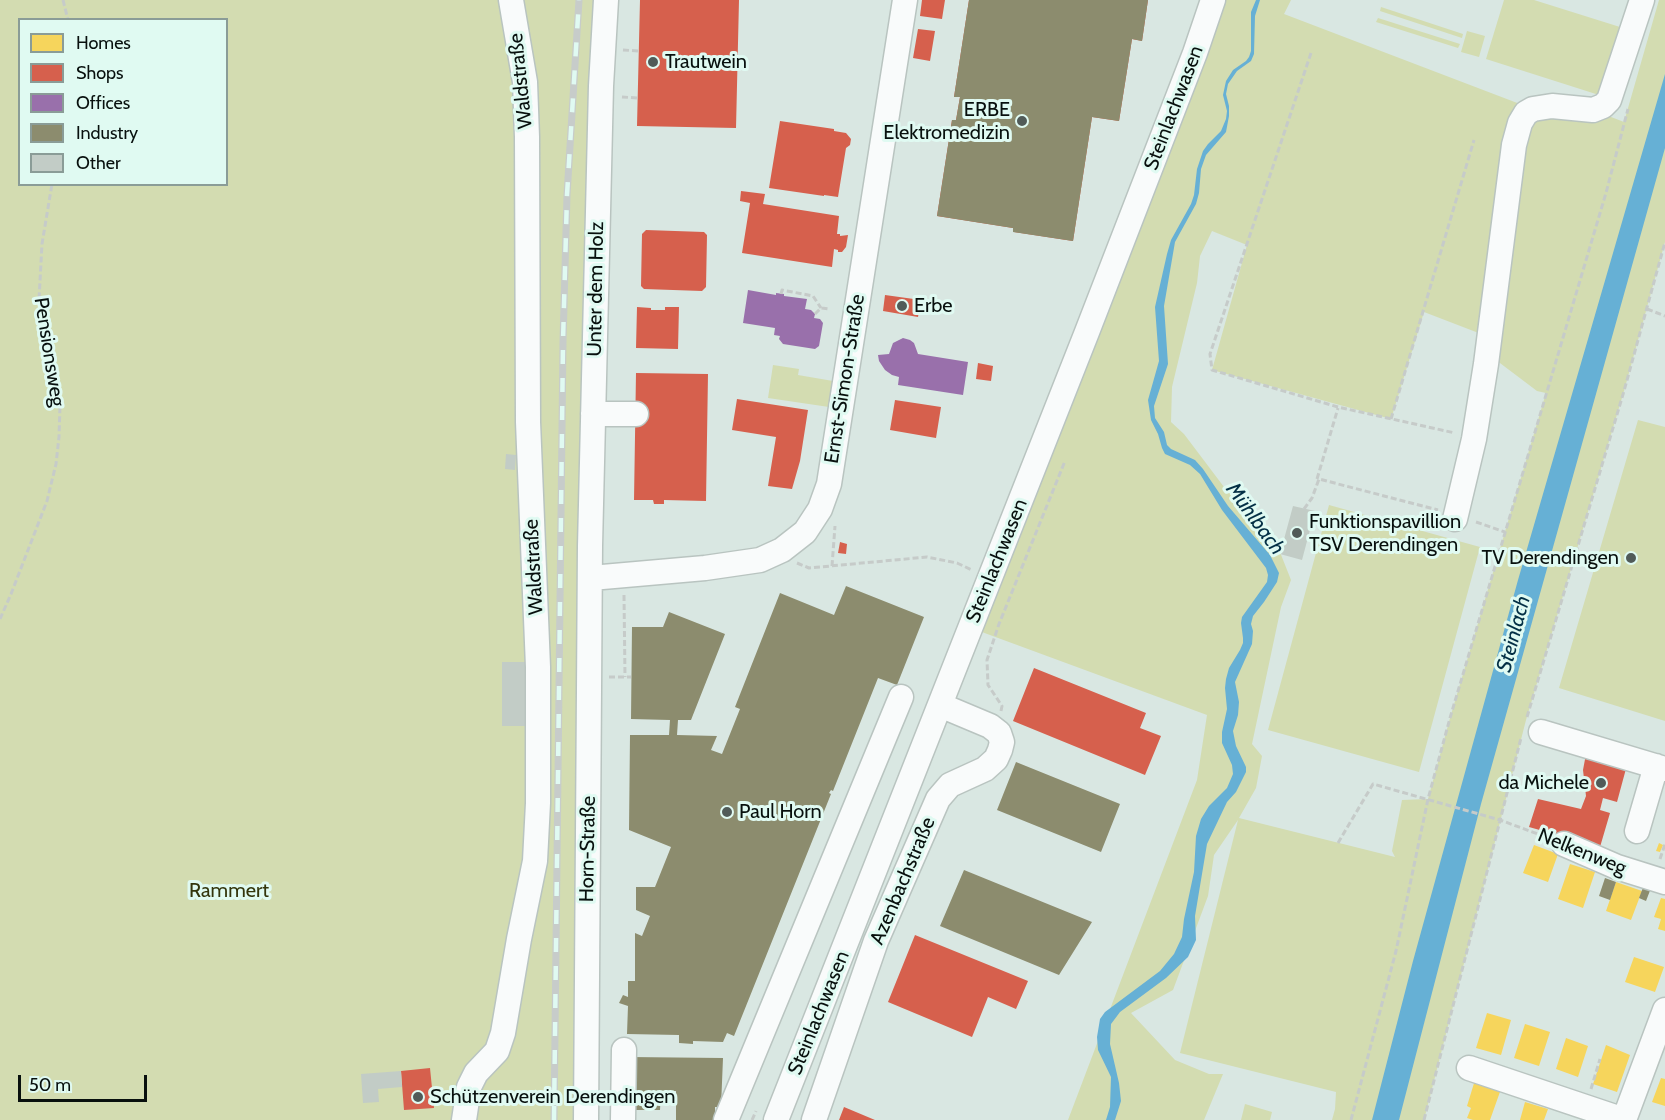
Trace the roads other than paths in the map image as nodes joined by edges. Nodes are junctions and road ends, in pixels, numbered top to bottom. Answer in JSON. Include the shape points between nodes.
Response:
{"nodes":[{"id":1,"x":511,"y":0,"type":"edge"},
{"id":2,"x":606,"y":0,"type":"edge"},
{"id":3,"x":905,"y":0,"type":"edge"},
{"id":4,"x":1213,"y":0,"type":"edge"},
{"id":5,"x":1642,"y":0,"type":"edge"},
{"id":6,"x":593,"y":414,"type":"junction"},
{"id":7,"x":636,"y":414,"type":"dead end"},
{"id":8,"x":1456,"y":517,"type":"road end"},
{"id":9,"x":591,"y":578,"type":"junction"},
{"id":10,"x":901,"y":697,"type":"dead end"},
{"id":11,"x":940,"y":705,"type":"junction"},
{"id":12,"x":1530,"y":727,"type":"road end"},
{"id":13,"x":1660,"y":767,"type":"edge"},
{"id":14,"x":1637,"y":831,"type":"dead end"},
{"id":15,"x":1564,"y":844,"type":"road end"},
{"id":16,"x":1665,"y":882,"type":"edge"},
{"id":17,"x":1665,"y":1010,"type":"edge"},
{"id":18,"x":624,"y":1050,"type":"dead end"},
{"id":19,"x":1459,"y":1065,"type":"road end"},
{"id":20,"x":464,"y":1120,"type":"edge"},
{"id":21,"x":586,"y":1120,"type":"edge"},
{"id":22,"x":623,"y":1120,"type":"edge"},
{"id":23,"x":726,"y":1120,"type":"edge"},
{"id":24,"x":776,"y":1120,"type":"edge"},
{"id":25,"x":814,"y":1120,"type":"edge"},
{"id":26,"x":1624,"y":1120,"type":"edge"}],
"edges":[{"from":1,"to":20,"type":"street","name":"Waldstraße","via":[[525,82],[527,137],[528,422],[538,656],[538,803],[535,861],[503,1033],[497,1051],[476,1073],[469,1087]]},
{"from":2,"to":6,"type":"street","name":"Unter dem Holz","via":[[600,95]]},
{"from":3,"to":9,"type":"street","name":"Ernst-Simon-Straße","via":[[829,484],[820,509],[805,532],[782,550],[760,560]]},
{"from":4,"to":11,"type":"street","name":"Steinlachwasen","via":[[1153,164]]},
{"from":5,"to":8,"type":"street","via":[[1609,100],[1593,111],[1552,106],[1533,109],[1520,123],[1474,439]]},
{"from":6,"to":7,"type":"street"},
{"from":6,"to":9,"type":"street","name":"Unter dem Holz"},
{"from":9,"to":21,"type":"street","name":"Horn-Straße"},
{"from":10,"to":23,"type":"street"},
{"from":11,"to":24,"type":"street","name":"Steinlachwasen"},
{"from":11,"to":25,"type":"street","name":"Azenbachstraße","via":[[990,726],[1002,742],[996,759],[985,769],[950,785],[938,799],[876,941]]},
{"from":12,"to":13,"type":"street"},
{"from":13,"to":14,"type":"street"},
{"from":15,"to":16,"type":"street","name":"Nelkenweg"},
{"from":17,"to":26,"type":"street"},
{"from":18,"to":22,"type":"street"},
{"from":19,"to":26,"type":"street"}]}
